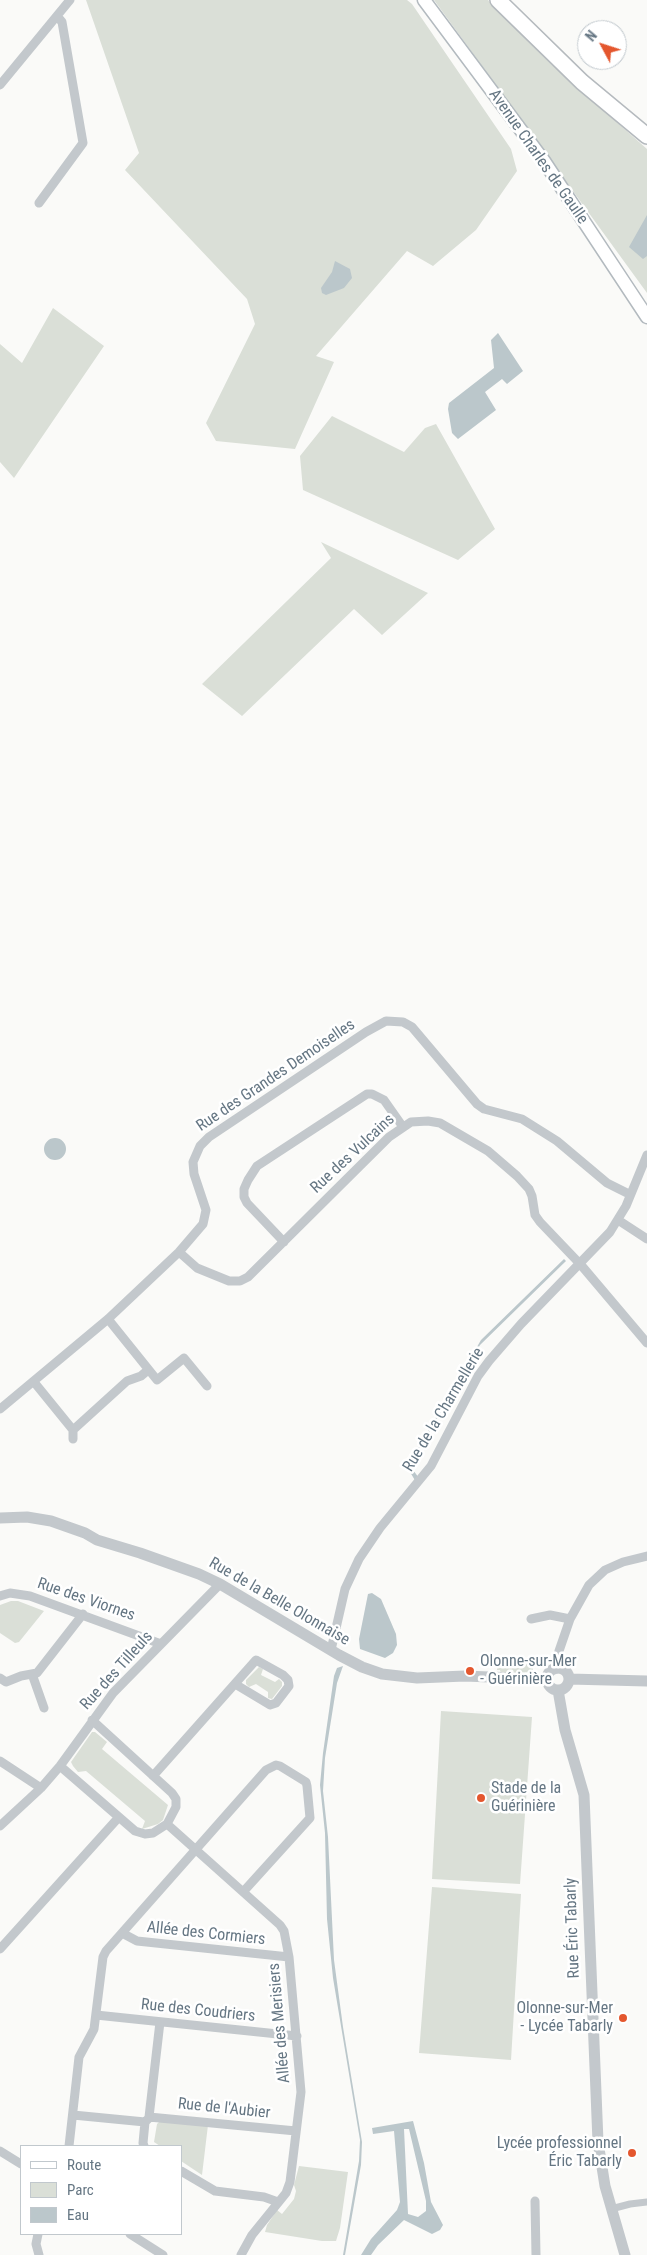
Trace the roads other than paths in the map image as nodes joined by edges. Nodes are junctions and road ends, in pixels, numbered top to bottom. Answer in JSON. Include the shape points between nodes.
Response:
{"nodes":[{"id":1,"x":70,"y":0,"type":"edge"},
{"id":2,"x":424,"y":0,"type":"edge"},
{"id":3,"x":498,"y":0,"type":"edge"},
{"id":4,"x":57,"y":16,"type":"junction"},
{"id":5,"x":0,"y":85,"type":"edge"},
{"id":6,"x":647,"y":136,"type":"edge"},
{"id":7,"x":40,"y":203,"type":"dead end"},
{"id":8,"x":647,"y":317,"type":"edge"},
{"id":9,"x":403,"y":1126,"type":"junction"},
{"id":10,"x":647,"y":1155,"type":"edge"},
{"id":11,"x":629,"y":1194,"type":"junction"},
{"id":12,"x":618,"y":1220,"type":"junction"},
{"id":13,"x":647,"y":1239,"type":"edge"},
{"id":14,"x":284,"y":1242,"type":"junction"},
{"id":15,"x":179,"y":1252,"type":"junction"},
{"id":16,"x":580,"y":1265,"type":"junction"},
{"id":17,"x":108,"y":1319,"type":"junction"},
{"id":18,"x":647,"y":1343,"type":"edge"},
{"id":19,"x":148,"y":1370,"type":"junction"},
{"id":20,"x":34,"y":1382,"type":"junction"},
{"id":21,"x":208,"y":1386,"type":"dead end"},
{"id":22,"x":0,"y":1409,"type":"edge"},
{"id":23,"x":0,"y":1518,"type":"edge"},
{"id":24,"x":647,"y":1556,"type":"edge"},
{"id":25,"x":220,"y":1584,"type":"junction"},
{"id":26,"x":0,"y":1596,"type":"edge"},
{"id":27,"x":83,"y":1614,"type":"junction"},
{"id":28,"x":530,"y":1619,"type":"dead end"},
{"id":29,"x":570,"y":1619,"type":"junction"},
{"id":30,"x":161,"y":1644,"type":"junction"},
{"id":31,"x":331,"y":1650,"type":"junction"},
{"id":32,"x":558,"y":1668,"type":"junction"},
{"id":33,"x":32,"y":1674,"type":"junction"},
{"id":34,"x":0,"y":1678,"type":"edge"},
{"id":35,"x":548,"y":1678,"type":"junction"},
{"id":36,"x":569,"y":1679,"type":"junction"},
{"id":37,"x":647,"y":1682,"type":"edge"},
{"id":38,"x":235,"y":1684,"type":"junction"},
{"id":39,"x":558,"y":1690,"type":"junction"},
{"id":40,"x":44,"y":1708,"type":"dead end"},
{"id":41,"x":92,"y":1720,"type":"junction"},
{"id":42,"x":0,"y":1761,"type":"edge"},
{"id":43,"x":60,"y":1766,"type":"junction"},
{"id":44,"x":153,"y":1776,"type":"junction"},
{"id":45,"x":41,"y":1788,"type":"junction"},
{"id":46,"x":119,"y":1817,"type":"junction"},
{"id":47,"x":167,"y":1824,"type":"junction"},
{"id":48,"x":0,"y":1826,"type":"edge"},
{"id":49,"x":196,"y":1850,"type":"junction"},
{"id":50,"x":243,"y":1892,"type":"junction"},
{"id":51,"x":122,"y":1933,"type":"junction"},
{"id":52,"x":0,"y":1949,"type":"edge"},
{"id":53,"x":289,"y":1957,"type":"junction"},
{"id":54,"x":96,"y":2015,"type":"junction"},
{"id":55,"x":160,"y":2022,"type":"junction"},
{"id":56,"x":297,"y":2036,"type":"junction"},
{"id":57,"x":73,"y":2115,"type":"junction"},
{"id":58,"x":147,"y":2120,"type":"junction"},
{"id":59,"x":296,"y":2131,"type":"junction"},
{"id":60,"x":69,"y":2145,"type":"edge"},
{"id":61,"x":144,"y":2145,"type":"edge"},
{"id":62,"x":0,"y":2151,"type":"edge"},
{"id":63,"x":20,"y":2163,"type":"edge"},
{"id":64,"x":182,"y":2172,"type":"edge"},
{"id":65,"x":535,"y":2201,"type":"dead end"},
{"id":66,"x":278,"y":2202,"type":"junction"},
{"id":67,"x":647,"y":2202,"type":"edge"},
{"id":68,"x":611,"y":2210,"type":"junction"},
{"id":69,"x":38,"y":2235,"type":"edge"},
{"id":70,"x":132,"y":2235,"type":"edge"},
{"id":71,"x":38,"y":2255,"type":"edge"},
{"id":72,"x":163,"y":2255,"type":"edge"},
{"id":73,"x":241,"y":2255,"type":"edge"},
{"id":74,"x":536,"y":2255,"type":"edge"},
{"id":75,"x":625,"y":2255,"type":"edge"}],
"edges":[{"from":1,"to":4,"type":"street"},
{"from":2,"to":8,"type":"main road","name":"Avenue Charles de Gaulle","via":[[544,161]]},
{"from":3,"to":6,"type":"main road","via":[[576,76]]},
{"from":4,"to":5,"type":"street"},
{"from":4,"to":7,"type":"street","via":[[62,22],[83,142]]},
{"from":9,"to":14,"type":"street","name":"Rue des Vulcains"},
{"from":9,"to":14,"type":"street","via":[[384,1100],[367,1094],[257,1166],[244,1189],[246,1204]]},
{"from":9,"to":16,"type":"street","name":"Rue des Vulcains","via":[[420,1120],[440,1123],[488,1151],[525,1184],[532,1196],[535,1215]]},
{"from":10,"to":11,"type":"street","name":"Rue de la Charmellerie"},
{"from":11,"to":12,"type":"street","name":"Rue de la Charmellerie"},
{"from":11,"to":15,"type":"street","name":"Rue des Grandes Demoiselles","via":[[607,1183],[557,1141],[522,1119],[484,1109],[412,1027],[403,1022],[386,1021],[200,1146],[193,1162],[205,1216],[203,1224]]},
{"from":12,"to":13,"type":"street"},
{"from":12,"to":16,"type":"street","name":"Rue de la Charmellerie"},
{"from":14,"to":15,"type":"street","name":"Rue des Vulcains","via":[[240,1281],[229,1281],[196,1268]]},
{"from":15,"to":17,"type":"street","name":"Rue des Grandes Demoiselles"},
{"from":16,"to":18,"type":"street","name":"Rue des Vulcains"},
{"from":16,"to":31,"type":"street","name":"Rue de la Charmellerie","via":[[489,1361],[431,1466],[359,1559],[345,1589]]},
{"from":17,"to":19,"type":"street"},
{"from":17,"to":20,"type":"street","name":"Rue des Grandes Demoiselles"},
{"from":19,"to":20,"type":"street","via":[[127,1381],[73,1434]]},
{"from":19,"to":21,"type":"street","via":[[157,1380],[184,1358]]},
{"from":20,"to":22,"type":"street","name":"Rue des Grandes Demoiselles"},
{"from":23,"to":25,"type":"street","name":"Rue de la Belle Olonnaise","via":[[26,1517],[51,1521]]},
{"from":24,"to":29,"type":"street","via":[[605,1570],[589,1585]]},
{"from":25,"to":30,"type":"street","name":"Rue des Tilleuls"},
{"from":25,"to":31,"type":"street","name":"Rue de la Belle Olonnaise"},
{"from":26,"to":27,"type":"street","name":"Rue des Viornes","via":[[21,1594]]},
{"from":27,"to":30,"type":"street","name":"Rue des Viornes"},
{"from":27,"to":33,"type":"street","via":[[37,1673]]},
{"from":28,"to":29,"type":"street","via":[[550,1615]]},
{"from":29,"to":32,"type":"street","via":[[559,1651]]},
{"from":30,"to":41,"type":"street","name":"Rue des Tilleuls","via":[[113,1693]]},
{"from":31,"to":35,"type":"street","name":"Rue de la Belle Olonnaise","via":[[362,1667],[396,1676]]},
{"from":32,"to":35,"type":"street","via":[[551,1671]]},
{"from":32,"to":36,"type":"street","via":[[567,1672]]},
{"from":33,"to":34,"type":"street","via":[[6,1682]]},
{"from":33,"to":40,"type":"street"},
{"from":35,"to":39,"type":"street","via":[[549,1685]]},
{"from":36,"to":37,"type":"street"},
{"from":36,"to":39,"type":"street","via":[[568,1685]]},
{"from":38,"to":38,"type":"street","via":[[256,1660],[283,1675],[289,1686],[276,1704],[270,1705]]},
{"from":38,"to":44,"type":"street"},
{"from":39,"to":68,"type":"street","name":"Rue Éric Tabarly","via":[[563,1722],[584,1796],[596,2108],[602,2172]]},
{"from":41,"to":43,"type":"street","name":"Rue des Tilleuls"},
{"from":41,"to":44,"type":"street"},
{"from":42,"to":45,"type":"street"},
{"from":43,"to":45,"type":"street","name":"Rue des Tilleuls"},
{"from":43,"to":46,"type":"street"},
{"from":44,"to":47,"type":"street","via":[[176,1799],[176,1807]]},
{"from":45,"to":48,"type":"street","name":"Rue des Tilleuls"},
{"from":46,"to":47,"type":"street","via":[[135,1831],[144,1834],[153,1833]]},
{"from":46,"to":52,"type":"street"},
{"from":47,"to":49,"type":"street","name":"Allée des Merisiers"},
{"from":49,"to":50,"type":"street","name":"Allée des Merisiers"},
{"from":49,"to":50,"type":"street","via":[[271,1766],[280,1766],[306,1782],[310,1818]]},
{"from":49,"to":51,"type":"street"},
{"from":50,"to":53,"type":"street","name":"Allée des Merisiers","via":[[284,1931]]},
{"from":51,"to":53,"type":"street","name":"Allée des Cormiers","via":[[137,1941]]},
{"from":51,"to":54,"type":"street","via":[[102,1958]]},
{"from":53,"to":56,"type":"street","name":"Allée des Merisiers"},
{"from":54,"to":55,"type":"street","name":"Rue des Coudriers"},
{"from":54,"to":57,"type":"street","via":[[94,2029],[80,2056]]},
{"from":55,"to":56,"type":"street","name":"Rue des Coudriers"},
{"from":55,"to":58,"type":"street"},
{"from":56,"to":59,"type":"street","name":"Allée des Merisiers","via":[[301,2092]]},
{"from":57,"to":58,"type":"street","name":"Rue de l'Aubier"},
{"from":57,"to":60,"type":"street"},
{"from":58,"to":59,"type":"street","name":"Rue de l'Aubier"},
{"from":58,"to":61,"type":"street"},
{"from":59,"to":66,"type":"street","name":"Allée des Merisiers","via":[[290,2182]]},
{"from":62,"to":63,"type":"street"},
{"from":64,"to":66,"type":"street","via":[[215,2192],[264,2197]]},
{"from":65,"to":74,"type":"street"},
{"from":66,"to":73,"type":"street","name":"Allée des Merisiers"},
{"from":67,"to":68,"type":"street"},
{"from":68,"to":75,"type":"street","name":"Rue Éric Tabarly"},
{"from":69,"to":71,"type":"street"},
{"from":70,"to":72,"type":"street"}]}
